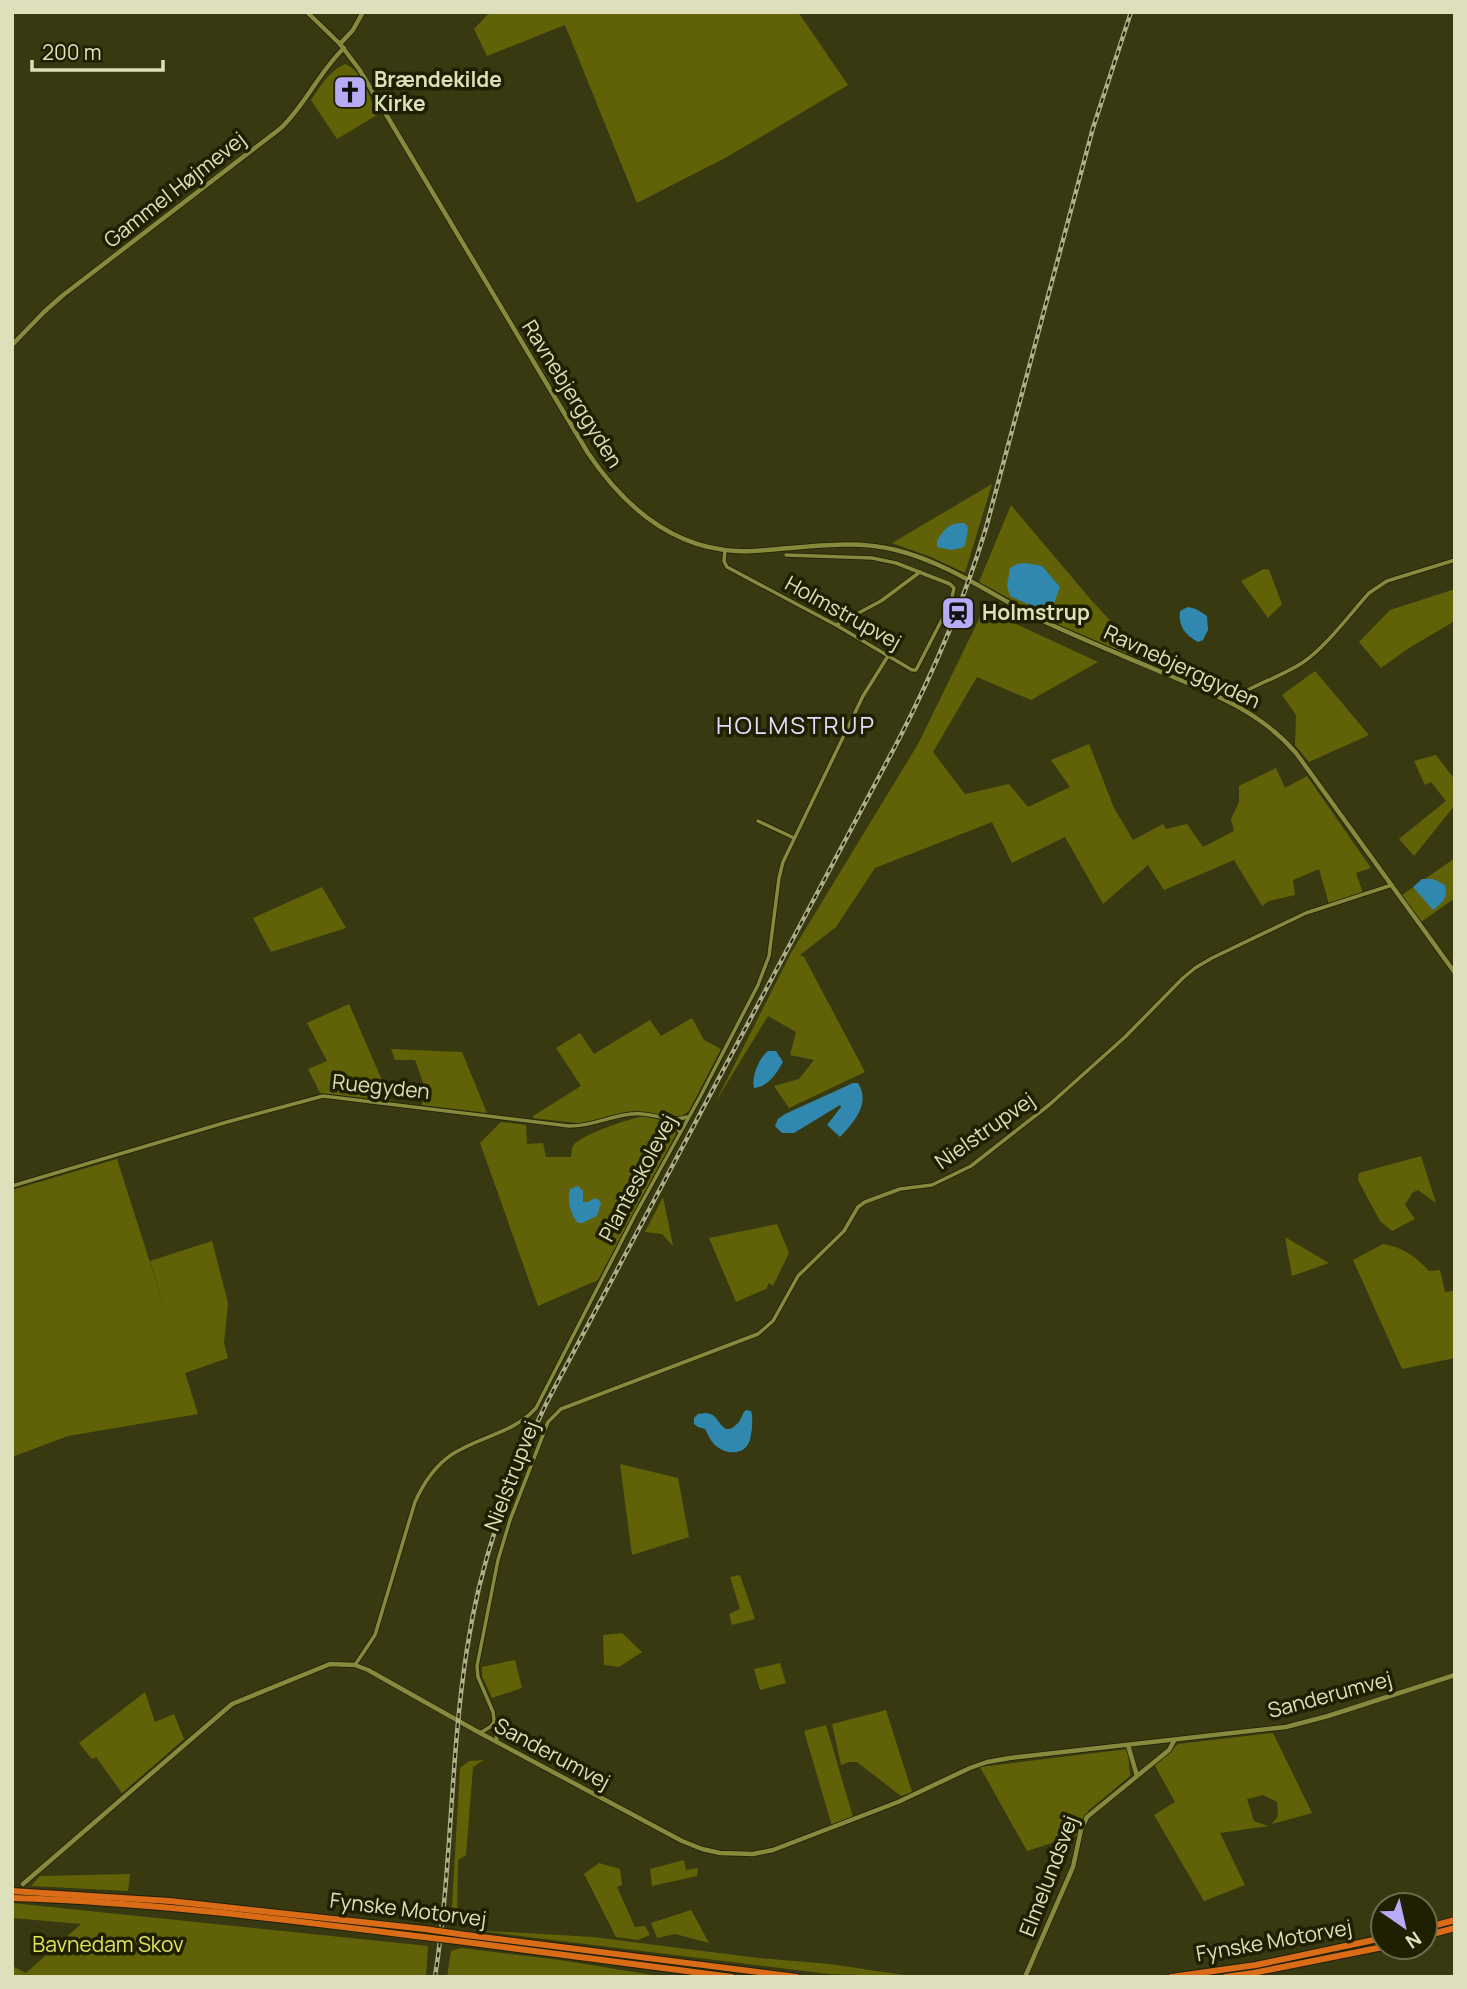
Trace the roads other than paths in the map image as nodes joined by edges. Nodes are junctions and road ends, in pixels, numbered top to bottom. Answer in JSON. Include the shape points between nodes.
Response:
{"nodes":[{"id":1,"x":307,"y":12,"type":"edge"},
{"id":2,"x":363,"y":12,"type":"edge"},
{"id":3,"x":342,"y":46,"type":"junction"},
{"id":4,"x":12,"y":345,"type":"edge"},
{"id":5,"x":725,"y":550,"type":"junction"},
{"id":6,"x":786,"y":555,"type":"dead end"},
{"id":7,"x":1455,"y":560,"type":"edge"},
{"id":8,"x":920,"y":572,"type":"junction"},
{"id":9,"x":836,"y":625,"type":"junction"},
{"id":10,"x":888,"y":656,"type":"junction"},
{"id":11,"x":1230,"y":701,"type":"junction"},
{"id":12,"x":758,"y":821,"type":"dead end"},
{"id":13,"x":794,"y":838,"type":"junction"},
{"id":14,"x":1392,"y":885,"type":"junction"},
{"id":15,"x":1453,"y":966,"type":"edge"},
{"id":16,"x":1455,"y":973,"type":"edge"},
{"id":17,"x":689,"y":1116,"type":"junction"},
{"id":18,"x":673,"y":1119,"type":"junction"},
{"id":19,"x":680,"y":1133,"type":"junction"},
{"id":20,"x":12,"y":1186,"type":"edge"},
{"id":21,"x":355,"y":1665,"type":"junction"},
{"id":22,"x":1455,"y":1675,"type":"edge"},
{"id":23,"x":494,"y":1722,"type":"junction"},
{"id":24,"x":480,"y":1733,"type":"junction"},
{"id":25,"x":1174,"y":1740,"type":"junction"},
{"id":26,"x":497,"y":1742,"type":"junction"},
{"id":27,"x":1128,"y":1745,"type":"junction"},
{"id":28,"x":1137,"y":1776,"type":"junction"},
{"id":29,"x":23,"y":1884,"type":"dead end"},
{"id":30,"x":12,"y":1891,"type":"edge"},
{"id":31,"x":12,"y":1898,"type":"edge"},
{"id":32,"x":425,"y":1933,"type":"junction"},
{"id":33,"x":465,"y":1938,"type":"junction"},
{"id":34,"x":1369,"y":1941,"type":"edge"},
{"id":35,"x":1369,"y":1950,"type":"edge"},
{"id":36,"x":732,"y":1977,"type":"edge"},
{"id":37,"x":797,"y":1977,"type":"edge"},
{"id":38,"x":1025,"y":1977,"type":"edge"},
{"id":39,"x":1171,"y":1977,"type":"edge"},
{"id":40,"x":1225,"y":1977,"type":"edge"}],
"edges":[{"from":1,"to":3,"type":"street","name":"Ravnebjerggyden"},
{"from":2,"to":3,"type":"street","name":"Gammel Højmevej"},
{"from":3,"to":4,"type":"street","name":"Gammel Højmevej","via":[[299,110],[281,128],[62,296]]},
{"from":3,"to":5,"type":"street","name":"Ravnebjerggyden","via":[[608,482],[657,525],[696,544]]},
{"from":5,"to":9,"type":"street","name":"Holmstrupvej","via":[[727,568]]},
{"from":5,"to":11,"type":"street","name":"Ravnebjerggyden","via":[[849,544],[919,556],[1059,628]]},
{"from":6,"to":8,"type":"street","via":[[873,558]]},
{"from":7,"to":11,"type":"street","via":[[1378,586],[1304,662]]},
{"from":8,"to":9,"type":"street","via":[[881,601]]},
{"from":8,"to":10,"type":"street","name":"Holmstrupvej","via":[[950,584],[954,588],[951,602],[916,670]]},
{"from":9,"to":10,"type":"street","name":"Holmstrupvej"},
{"from":10,"to":13,"type":"street","name":"Planteskolevej","via":[[863,696]]},
{"from":11,"to":14,"type":"street","name":"Ravnebjerggyden","via":[[1267,724],[1288,744]]},
{"from":12,"to":13,"type":"street"},
{"from":13,"to":17,"type":"street","name":"Planteskolevej","via":[[779,878],[765,970]]},
{"from":14,"to":15,"type":"street","name":"Ravnebjerggyden"},
{"from":14,"to":23,"type":"street","name":"Nielstrupvej","via":[[1306,913],[1195,968],[1049,1105],[971,1166],[932,1185],[900,1189],[859,1207],[844,1231],[798,1276],[773,1321],[758,1334],[554,1415],[510,1520],[482,1637],[478,1677]]},
{"from":15,"to":16,"type":"street","name":"Ravnebjerggyden"},
{"from":17,"to":18,"type":"street","name":"Ruegyden"},
{"from":17,"to":19,"type":"street","name":"Planteskolevej"},
{"from":18,"to":19,"type":"street"},
{"from":18,"to":20,"type":"street","name":"Ruegyden","via":[[641,1114],[569,1126],[323,1096]]},
{"from":19,"to":21,"type":"street","name":"Planteskolevej","via":[[536,1408],[518,1424],[450,1456],[421,1488],[374,1635]]},
{"from":21,"to":24,"type":"street","name":"Sanderumvej"},
{"from":21,"to":29,"type":"street","via":[[330,1664],[232,1704]]},
{"from":22,"to":25,"type":"street","name":"Sanderumvej","via":[[1297,1724]]},
{"from":23,"to":24,"type":"street"},
{"from":23,"to":26,"type":"street","name":"Nielstrupvej"},
{"from":24,"to":26,"type":"street","name":"Sanderumvej"},
{"from":25,"to":27,"type":"street","name":"Sanderumvej"},
{"from":25,"to":28,"type":"street","name":"Elmelundsvej"},
{"from":26,"to":27,"type":"street","name":"Sanderumvej","via":[[682,1841],[710,1851],[745,1854],[783,1847],[981,1764]]},
{"from":27,"to":28,"type":"street"},
{"from":28,"to":38,"type":"street","name":"Elmelundsvej","via":[[1083,1824],[1073,1867]]},
{"from":30,"to":32,"type":"highway","name":"Fynske Motorvej","via":[[170,1900]]},
{"from":31,"to":32,"type":"highway","name":"Fynske Motorvej","via":[[173,1908]]},
{"from":32,"to":33,"type":"highway","name":"Fynske Motorvej","bridge":true},
{"from":33,"to":36,"type":"highway","name":"Fynske Motorvej"},
{"from":33,"to":37,"type":"highway","name":"Fynske Motorvej"},
{"from":34,"to":39,"type":"highway","name":"Fynske Motorvej"},
{"from":35,"to":40,"type":"highway","name":"Fynske Motorvej"}]}
